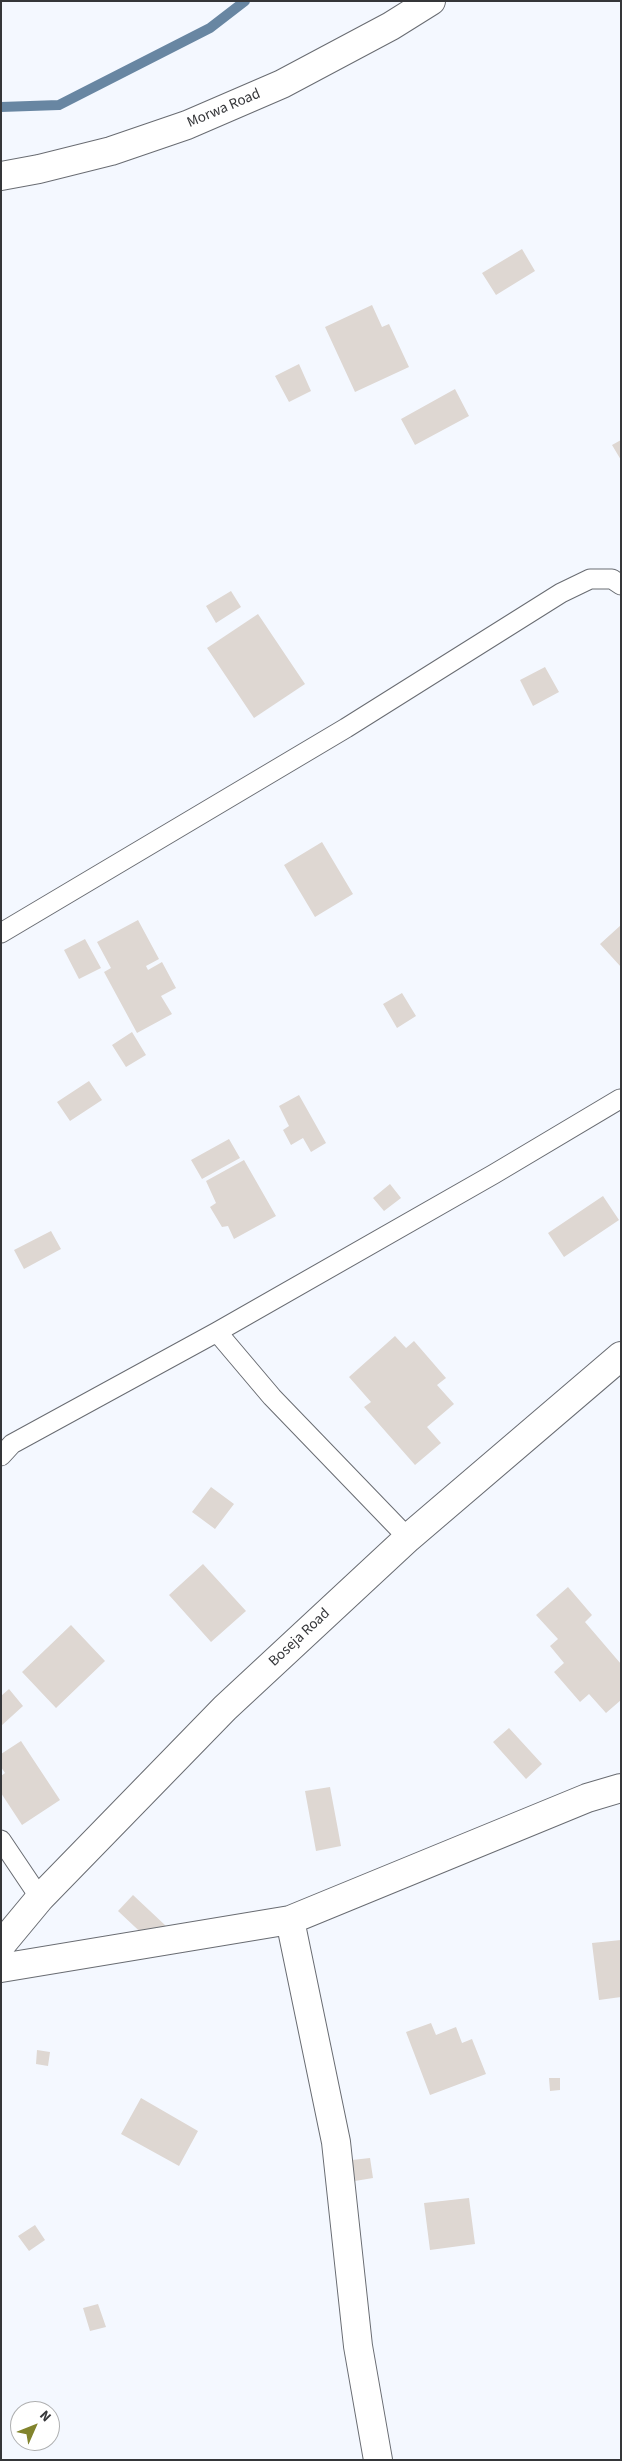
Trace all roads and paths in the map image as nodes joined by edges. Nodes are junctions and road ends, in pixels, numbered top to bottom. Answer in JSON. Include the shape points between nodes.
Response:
{"nodes":[{"id":1,"x":432,"y":1,"type":"edge"},
{"id":2,"x":1,"y":176,"type":"edge"},
{"id":3,"x":621,"y":584,"type":"edge"},
{"id":4,"x":1,"y":933,"type":"edge"},
{"id":5,"x":620,"y":1099,"type":"edge"},
{"id":6,"x":217,"y":1332,"type":"junction"},
{"id":7,"x":621,"y":1356,"type":"edge"},
{"id":8,"x":1,"y":1456,"type":"edge"},
{"id":9,"x":408,"y":1538,"type":"junction"},
{"id":10,"x":621,"y":1788,"type":"edge"},
{"id":11,"x":1,"y":1840,"type":"edge"},
{"id":12,"x":40,"y":1898,"type":"junction"},
{"id":13,"x":290,"y":1920,"type":"junction"},
{"id":14,"x":1,"y":1945,"type":"edge"},
{"id":15,"x":1,"y":1968,"type":"edge"},
{"id":16,"x":378,"y":2460,"type":"edge"}],
"edges":[{"from":1,"to":2,"type":"street","name":"Morwa Road","via":[[282,84],[187,126],[111,151]]},
{"from":3,"to":4,"type":"lane","via":[[612,579],[590,579],[561,593],[346,728]]},
{"from":5,"to":6,"type":"lane"},
{"from":6,"to":8,"type":"lane","via":[[12,1444]]},
{"from":6,"to":9,"type":"lane","via":[[272,1397]]},
{"from":7,"to":9,"type":"street","name":"Boseja Road"},
{"from":9,"to":12,"type":"street","name":"Boseja Road","via":[[224,1708]]},
{"from":10,"to":13,"type":"street","via":[[587,1798]]},
{"from":11,"to":12,"type":"lane"},
{"from":12,"to":14,"type":"street","name":"Boseja Road"},
{"from":13,"to":15,"type":"street"},
{"from":13,"to":16,"type":"street","via":[[336,2142],[358,2346]]}]}
